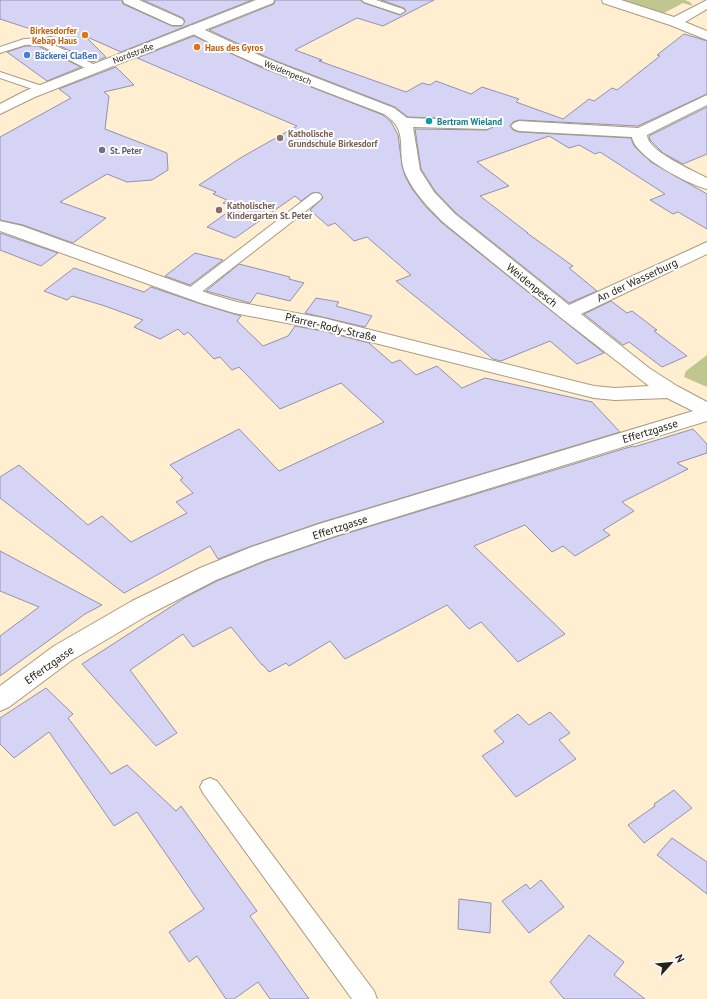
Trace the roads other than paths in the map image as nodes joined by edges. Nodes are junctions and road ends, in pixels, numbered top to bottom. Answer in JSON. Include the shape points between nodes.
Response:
{"nodes":[{"id":1,"x":129,"y":0,"type":"edge"},
{"id":2,"x":268,"y":0,"type":"edge"},
{"id":3,"x":367,"y":0,"type":"edge"},
{"id":4,"x":608,"y":0,"type":"edge"},
{"id":5,"x":707,"y":4,"type":"edge"},
{"id":6,"x":400,"y":11,"type":"dead end"},
{"id":7,"x":177,"y":22,"type":"dead end"},
{"id":8,"x":675,"y":22,"type":"junction"},
{"id":9,"x":194,"y":29,"type":"junction"},
{"id":10,"x":707,"y":36,"type":"edge"},
{"id":11,"x":0,"y":50,"type":"edge"},
{"id":12,"x":93,"y":68,"type":"junction"},
{"id":13,"x":0,"y":75,"type":"edge"},
{"id":14,"x":41,"y":89,"type":"junction"},
{"id":15,"x":707,"y":99,"type":"edge"},
{"id":16,"x":0,"y":110,"type":"edge"},
{"id":17,"x":404,"y":122,"type":"junction"},
{"id":18,"x":487,"y":124,"type":"dead end"},
{"id":19,"x":519,"y":126,"type":"dead end"},
{"id":20,"x":640,"y":133,"type":"junction"},
{"id":21,"x":707,"y":184,"type":"edge"},
{"id":22,"x":316,"y":197,"type":"dead end"},
{"id":23,"x":0,"y":226,"type":"edge"},
{"id":24,"x":707,"y":247,"type":"edge"},
{"id":25,"x":190,"y":294,"type":"junction"},
{"id":26,"x":567,"y":313,"type":"junction"},
{"id":27,"x":670,"y":392,"type":"junction"},
{"id":28,"x":707,"y":410,"type":"edge"},
{"id":29,"x":707,"y":414,"type":"edge"},
{"id":30,"x":0,"y":700,"type":"edge"},
{"id":31,"x":210,"y":787,"type":"dead end"},
{"id":32,"x":366,"y":999,"type":"edge"}],
"edges":[{"from":1,"to":7,"type":"street"},
{"from":2,"to":9,"type":"street","name":"Nordstraße"},
{"from":3,"to":6,"type":"lane"},
{"from":4,"to":8,"type":"street"},
{"from":5,"to":8,"type":"street"},
{"from":8,"to":10,"type":"street"},
{"from":9,"to":12,"type":"street","name":"Nordstraße"},
{"from":9,"to":17,"type":"street","name":"Weidenpesch","via":[[289,73],[389,111]]},
{"from":11,"to":12,"type":"lane","via":[[24,42],[40,41]]},
{"from":12,"to":14,"type":"street","name":"Nordstraße"},
{"from":13,"to":14,"type":"lane"},
{"from":14,"to":16,"type":"street","name":"Nordstraße"},
{"from":15,"to":20,"type":"street"},
{"from":17,"to":18,"type":"street"},
{"from":17,"to":26,"type":"street","name":"Weidenpesch","via":[[407,127],[412,168],[419,184],[431,200],[455,223]]},
{"from":19,"to":20,"type":"street"},
{"from":20,"to":21,"type":"street","via":[[639,140],[644,147]]},
{"from":22,"to":25,"type":"lane"},
{"from":23,"to":25,"type":"street","name":"Pfarrer-Rody-Straße"},
{"from":24,"to":26,"type":"street","name":"An der Wasserburg"},
{"from":25,"to":27,"type":"street","name":"Pfarrer-Rody-Straße","via":[[234,306],[323,324],[594,392]]},
{"from":26,"to":27,"type":"street","name":"Weidenpesch"},
{"from":27,"to":28,"type":"street","name":"Weidenpesch"},
{"from":29,"to":30,"type":"street","name":"Effertzgasse","via":[[327,530],[257,554],[208,574],[140,608],[63,653]]},
{"from":31,"to":32,"type":"lane"}]}
